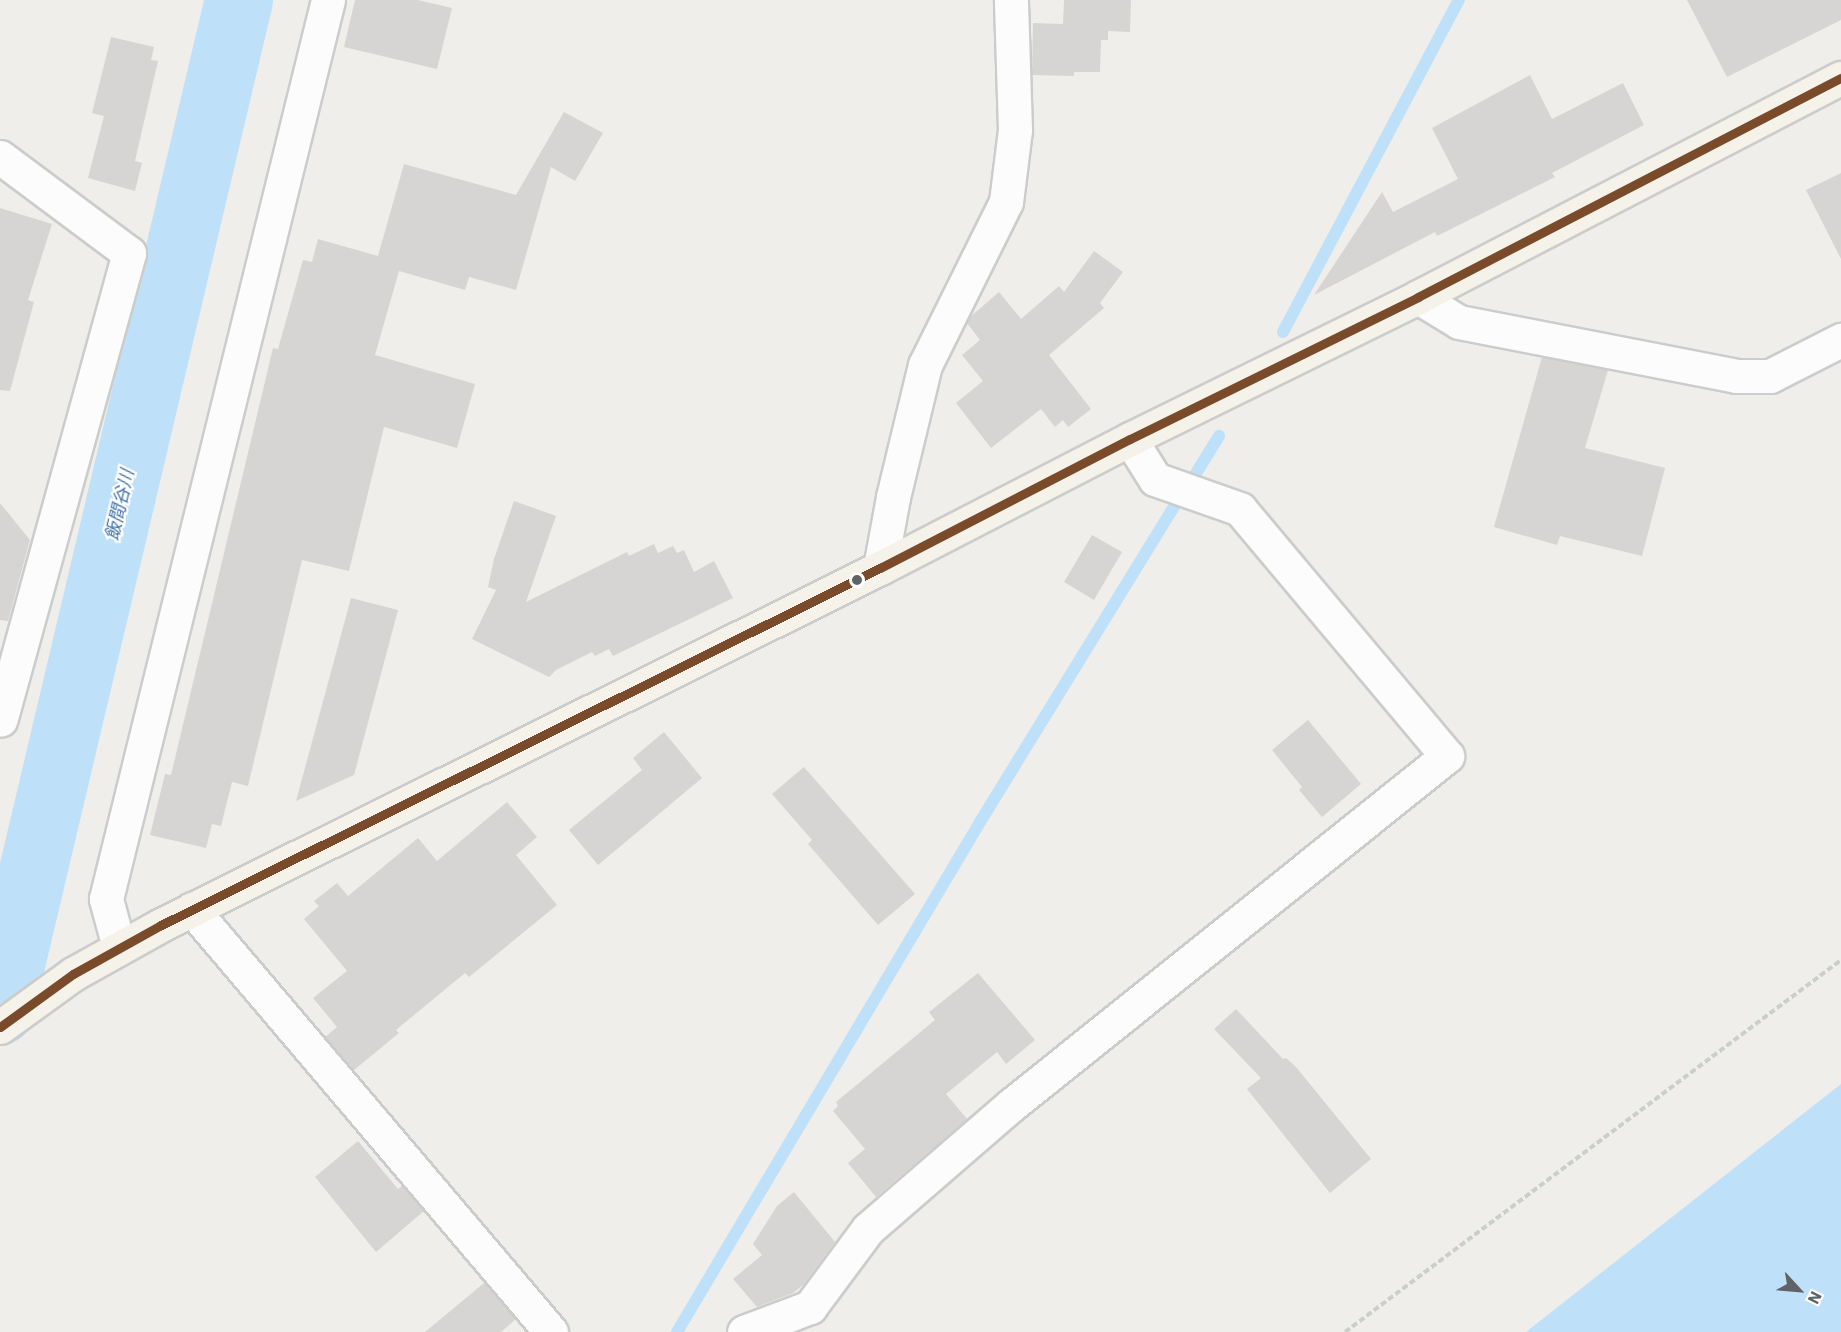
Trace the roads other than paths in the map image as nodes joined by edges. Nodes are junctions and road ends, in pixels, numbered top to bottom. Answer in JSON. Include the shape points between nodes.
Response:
{"nodes":[{"id":1,"x":328,"y":0,"type":"edge"},
{"id":2,"x":1011,"y":0,"type":"edge"},
{"id":3,"x":1841,"y":78,"type":"edge"},
{"id":4,"x":0,"y":157,"type":"edge"},
{"id":5,"x":1418,"y":297,"type":"junction"},
{"id":6,"x":1841,"y":340,"type":"edge"},
{"id":7,"x":1130,"y":439,"type":"junction"},
{"id":8,"x":880,"y":568,"type":"junction"},
{"id":9,"x":0,"y":720,"type":"edge"},
{"id":10,"x":192,"y":909,"type":"junction"},
{"id":11,"x":119,"y":947,"type":"junction"},
{"id":12,"x":0,"y":1027,"type":"edge"},
{"id":13,"x":551,"y":1332,"type":"edge"},
{"id":14,"x":744,"y":1332,"type":"edge"}],
"edges":[{"from":1,"to":11,"type":"street","via":[[106,899]]},
{"from":2,"to":8,"type":"street","via":[[1015,130],[1006,202],[926,365],[893,497]]},
{"from":3,"to":5,"type":"main road"},
{"from":4,"to":9,"type":"street","via":[[129,253]]},
{"from":5,"to":6,"type":"street","via":[[1459,322],[1736,376],[1770,376]]},
{"from":5,"to":7,"type":"main road"},
{"from":7,"to":8,"type":"main road"},
{"from":7,"to":14,"type":"street","via":[[1155,479],[1240,509],[1448,756],[1010,1106],[868,1229],[810,1307]]},
{"from":8,"to":10,"type":"main road"},
{"from":10,"to":11,"type":"main road"},
{"from":10,"to":13,"type":"street"},
{"from":11,"to":12,"type":"main road","via":[[73,974]]}]}
